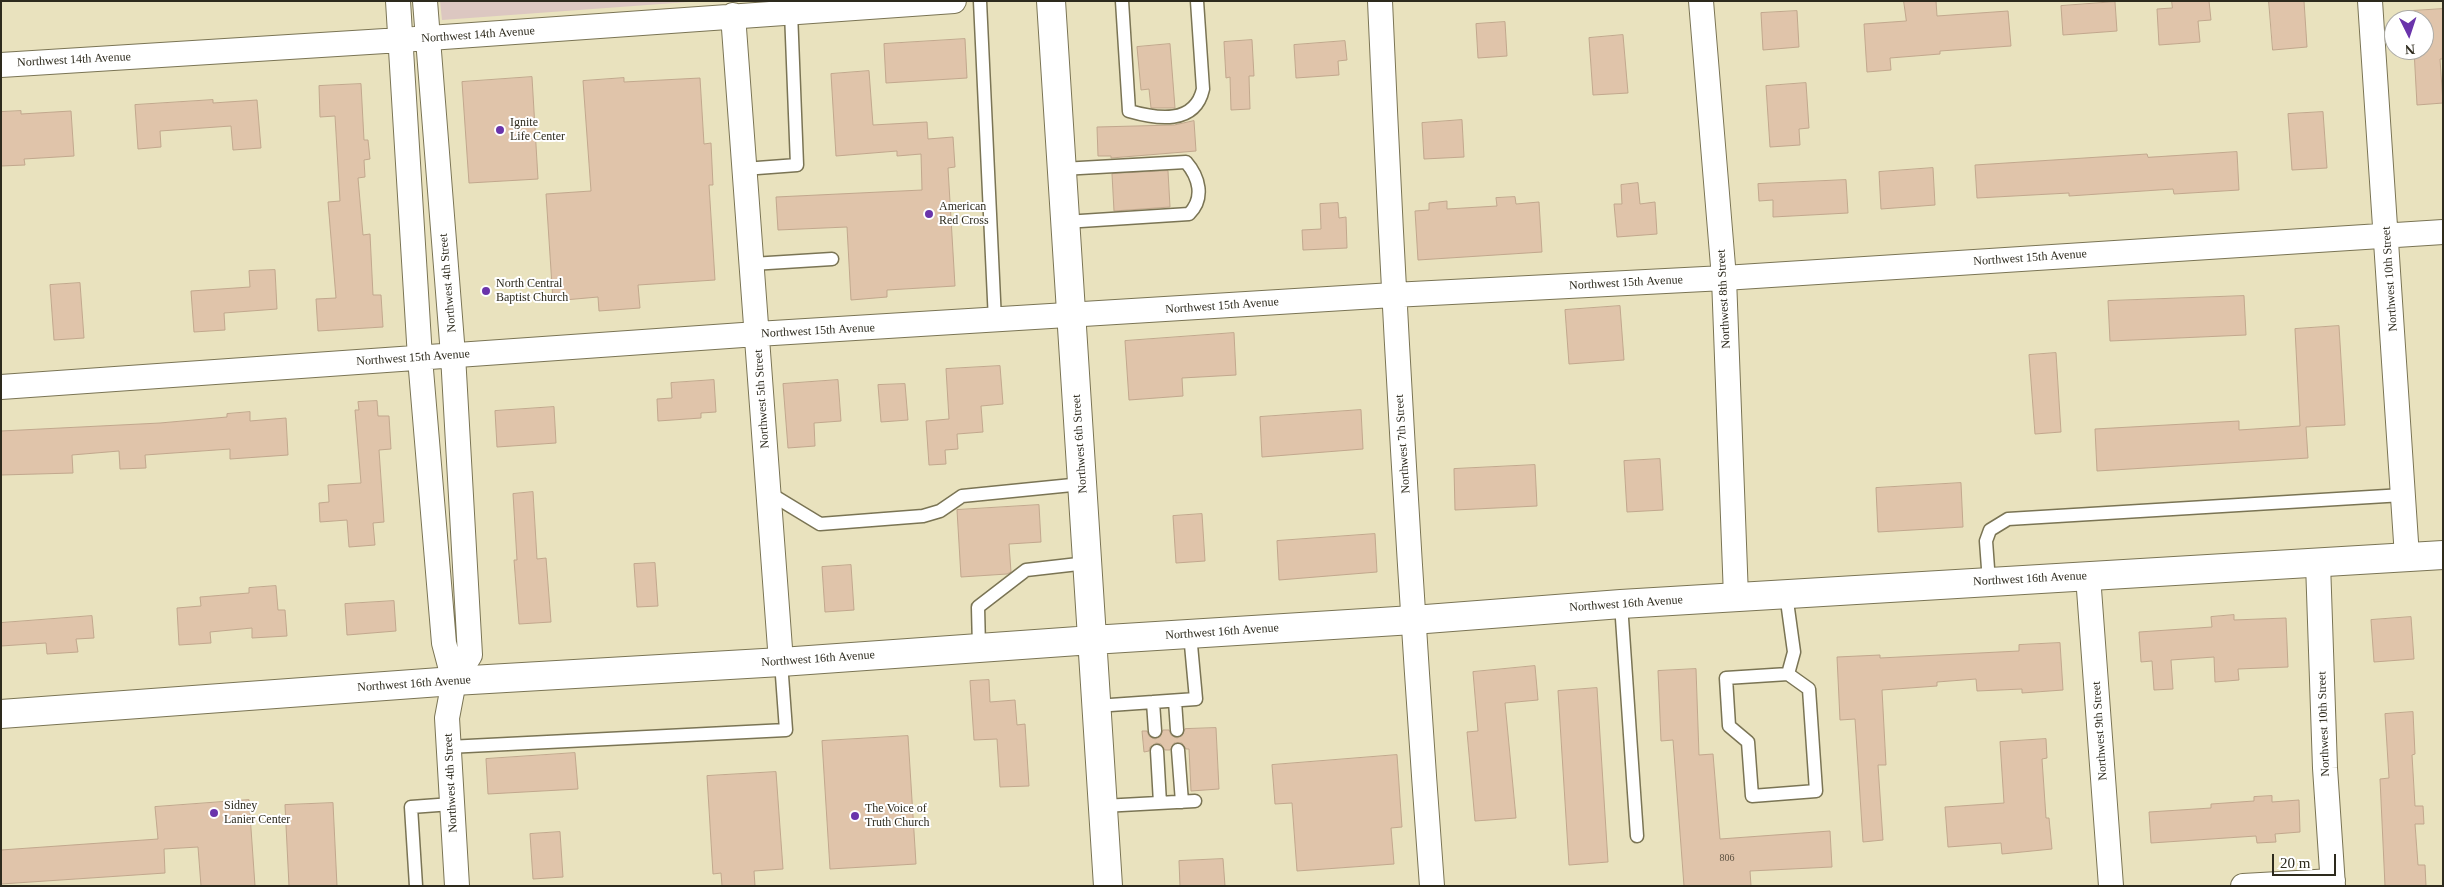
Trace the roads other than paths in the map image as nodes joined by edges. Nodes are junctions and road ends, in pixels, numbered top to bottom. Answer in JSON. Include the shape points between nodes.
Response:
{"nodes":[{"id":1,"x":398,"y":1,"type":"edge"},
{"id":2,"x":425,"y":1,"type":"edge"},
{"id":3,"x":954,"y":1,"type":"edge"},
{"id":4,"x":980,"y":1,"type":"edge"},
{"id":5,"x":1051,"y":1,"type":"edge"},
{"id":6,"x":1122,"y":1,"type":"edge"},
{"id":7,"x":1197,"y":1,"type":"edge"},
{"id":8,"x":1380,"y":1,"type":"edge"},
{"id":9,"x":1700,"y":1,"type":"edge"},
{"id":10,"x":2370,"y":1,"type":"edge"},
{"id":11,"x":791,"y":12,"type":"junction"},
{"id":12,"x":733,"y":16,"type":"junction"},
{"id":13,"x":427,"y":38,"type":"junction"},
{"id":14,"x":401,"y":40,"type":"junction"},
{"id":15,"x":1,"y":65,"type":"edge"},
{"id":16,"x":744,"y":169,"type":"junction"},
{"id":17,"x":1062,"y":169,"type":"junction"},
{"id":18,"x":1065,"y":222,"type":"junction"},
{"id":19,"x":2443,"y":232,"type":"edge"},
{"id":20,"x":2387,"y":235,"type":"junction"},
{"id":21,"x":832,"y":259,"type":"dead end"},
{"id":22,"x":752,"y":264,"type":"junction"},
{"id":23,"x":1724,"y":278,"type":"junction"},
{"id":24,"x":1393,"y":294,"type":"junction"},
{"id":25,"x":1071,"y":316,"type":"junction"},
{"id":26,"x":996,"y":320,"type":"junction"},
{"id":27,"x":757,"y":334,"type":"junction"},
{"id":28,"x":454,"y":355,"type":"junction"},
{"id":29,"x":420,"y":358,"type":"junction"},
{"id":30,"x":1,"y":387,"type":"edge"},
{"id":31,"x":1082,"y":484,"type":"junction"},
{"id":32,"x":769,"y":493,"type":"junction"},
{"id":33,"x":2403,"y":495,"type":"junction"},
{"id":34,"x":2443,"y":555,"type":"edge"},
{"id":35,"x":2407,"y":557,"type":"junction"},
{"id":36,"x":1087,"y":563,"type":"junction"},
{"id":37,"x":2318,"y":563,"type":"junction"},
{"id":38,"x":2088,"y":576,"type":"junction"},
{"id":39,"x":1989,"y":582,"type":"junction"},
{"id":40,"x":1786,"y":594,"type":"junction"},
{"id":41,"x":1736,"y":597,"type":"junction"},
{"id":42,"x":1621,"y":604,"type":"junction"},
{"id":43,"x":1413,"y":620,"type":"junction"},
{"id":44,"x":1190,"y":634,"type":"junction"},
{"id":45,"x":1092,"y":640,"type":"junction"},
{"id":46,"x":980,"y":648,"type":"junction"},
{"id":47,"x":781,"y":662,"type":"junction"},
{"id":48,"x":1788,"y":674,"type":"junction"},
{"id":49,"x":454,"y":681,"type":"junction"},
{"id":50,"x":1175,"y":700,"type":"junction"},
{"id":51,"x":1153,"y":702,"type":"junction"},
{"id":52,"x":1096,"y":706,"type":"junction"},
{"id":53,"x":1,"y":714,"type":"edge"},
{"id":54,"x":1177,"y":730,"type":"dead end"},
{"id":55,"x":1155,"y":731,"type":"dead end"},
{"id":56,"x":448,"y":748,"type":"junction"},
{"id":57,"x":1178,"y":750,"type":"dead end"},
{"id":58,"x":1157,"y":751,"type":"dead end"},
{"id":59,"x":1195,"y":801,"type":"dead end"},
{"id":60,"x":1182,"y":802,"type":"junction"},
{"id":61,"x":1160,"y":803,"type":"junction"},
{"id":62,"x":452,"y":804,"type":"junction"},
{"id":63,"x":1103,"y":806,"type":"junction"},
{"id":64,"x":1636,"y":836,"type":"dead end"},
{"id":65,"x":2333,"y":884,"type":"edge"},
{"id":66,"x":416,"y":886,"type":"edge"},
{"id":67,"x":458,"y":886,"type":"edge"},
{"id":68,"x":1108,"y":886,"type":"edge"},
{"id":69,"x":1432,"y":886,"type":"edge"},
{"id":70,"x":2111,"y":886,"type":"edge"},
{"id":71,"x":2243,"y":886,"type":"edge"}],
"edges":[{"from":1,"to":14,"type":"street","name":"Northwest 4th Street"},
{"from":2,"to":13,"type":"street","name":"Northwest 4th Street"},
{"from":3,"to":11,"type":"street","name":"Northwest 14th Avenue"},
{"from":4,"to":26,"type":"lane"},
{"from":5,"to":17,"type":"street","name":"Northwest 6th Street"},
{"from":6,"to":7,"type":"lane","via":[[1129,111],[1150,117],[1182,115],[1200,101],[1203,89]]},
{"from":8,"to":24,"type":"street","name":"Northwest 7th Street"},
{"from":9,"to":23,"type":"street","name":"Northwest 8th Street"},
{"from":10,"to":20,"type":"street","name":"Northwest 10th Street"},
{"from":11,"to":12,"type":"street","name":"Northwest 14th Avenue"},
{"from":11,"to":16,"type":"lane","via":[[797,165]]},
{"from":12,"to":13,"type":"street","name":"Northwest 14th Avenue"},
{"from":12,"to":16,"type":"street","name":"Northwest 5th Street"},
{"from":13,"to":14,"type":"street","name":"Northwest 14th Avenue"},
{"from":13,"to":28,"type":"street","name":"Northwest 4th Street"},
{"from":14,"to":15,"type":"street","name":"Northwest 14th Avenue"},
{"from":14,"to":29,"type":"street","name":"Northwest 4th Street"},
{"from":16,"to":22,"type":"street","name":"Northwest 5th Street"},
{"from":17,"to":18,"type":"street","name":"Northwest 6th Street"},
{"from":17,"to":18,"type":"lane","via":[[1186,162],[1196,175],[1200,190],[1196,207],[1189,214]]},
{"from":18,"to":25,"type":"street","name":"Northwest 6th Street"},
{"from":19,"to":20,"type":"street","name":"Northwest 15th Avenue"},
{"from":20,"to":23,"type":"street","name":"Northwest 15th Avenue"},
{"from":20,"to":33,"type":"street","name":"Northwest 10th Street"},
{"from":21,"to":22,"type":"lane"},
{"from":22,"to":27,"type":"street","name":"Northwest 5th Street"},
{"from":23,"to":24,"type":"street","name":"Northwest 15th Avenue"},
{"from":23,"to":41,"type":"street","name":"Northwest 8th Street"},
{"from":24,"to":25,"type":"street","name":"Northwest 15th Avenue"},
{"from":24,"to":43,"type":"street","name":"Northwest 7th Street"},
{"from":25,"to":26,"type":"street","name":"Northwest 15th Avenue"},
{"from":25,"to":31,"type":"street","name":"Northwest 6th Street"},
{"from":26,"to":27,"type":"street","name":"Northwest 15th Avenue"},
{"from":27,"to":28,"type":"street","name":"Northwest 15th Avenue"},
{"from":27,"to":32,"type":"street","name":"Northwest 5th Street"},
{"from":28,"to":29,"type":"street","name":"Northwest 15th Avenue"},
{"from":28,"to":49,"type":"street","name":"Northwest 4th Street","via":[[470,655]]},
{"from":29,"to":30,"type":"street","name":"Northwest 15th Avenue"},
{"from":29,"to":49,"type":"street","name":"Northwest 4th Street","via":[[444,643]]},
{"from":31,"to":32,"type":"lane","via":[[962,496],[940,511],[923,516],[820,524]]},
{"from":31,"to":36,"type":"street","name":"Northwest 6th Street"},
{"from":32,"to":47,"type":"street","name":"Northwest 5th Street"},
{"from":33,"to":35,"type":"street","name":"Northwest 10th Street"},
{"from":33,"to":39,"type":"lane","via":[[2008,519],[1990,530],[1986,541]]},
{"from":34,"to":35,"type":"street","name":"Northwest 16th Avenue"},
{"from":35,"to":37,"type":"street","name":"Northwest 16th Avenue"},
{"from":36,"to":45,"type":"street","name":"Northwest 6th Street"},
{"from":36,"to":46,"type":"lane","via":[[1026,570],[978,607]]},
{"from":37,"to":38,"type":"street","name":"Northwest 16th Avenue"},
{"from":37,"to":65,"type":"street","name":"Northwest 10th Street","via":[[2325,768]]},
{"from":38,"to":39,"type":"street","name":"Northwest 16th Avenue"},
{"from":38,"to":70,"type":"street","name":"Northwest 9th Street"},
{"from":39,"to":40,"type":"street","name":"Northwest 16th Avenue"},
{"from":40,"to":41,"type":"street","name":"Northwest 16th Avenue"},
{"from":40,"to":48,"type":"lane","via":[[1794,652]]},
{"from":41,"to":42,"type":"street","name":"Northwest 16th Avenue"},
{"from":42,"to":43,"type":"street","name":"Northwest 16th Avenue"},
{"from":42,"to":64,"type":"lane"},
{"from":43,"to":44,"type":"street","name":"Northwest 16th Avenue"},
{"from":43,"to":69,"type":"street","name":"Northwest 7th Street"},
{"from":44,"to":45,"type":"street","name":"Northwest 16th Avenue"},
{"from":44,"to":50,"type":"lane","via":[[1196,699]]},
{"from":45,"to":46,"type":"street","name":"Northwest 16th Avenue"},
{"from":45,"to":52,"type":"street","name":"Northwest 6th Street"},
{"from":46,"to":47,"type":"street","name":"Northwest 16th Avenue"},
{"from":47,"to":49,"type":"street","name":"Northwest 16th Avenue"},
{"from":47,"to":56,"type":"lane","via":[[786,730]]},
{"from":48,"to":48,"type":"lane","via":[[1726,678],[1729,726],[1748,742],[1752,796],[1816,791],[1809,689]]},
{"from":49,"to":53,"type":"street","name":"Northwest 16th Avenue"},
{"from":49,"to":56,"type":"street","name":"Northwest 4th Street","via":[[447,718]]},
{"from":50,"to":51,"type":"lane"},
{"from":50,"to":54,"type":"lane"},
{"from":51,"to":52,"type":"lane"},
{"from":51,"to":55,"type":"lane"},
{"from":52,"to":63,"type":"street","name":"Northwest 6th Street"},
{"from":56,"to":62,"type":"street","name":"Northwest 4th Street"},
{"from":57,"to":60,"type":"lane"},
{"from":58,"to":61,"type":"lane"},
{"from":59,"to":60,"type":"lane"},
{"from":60,"to":61,"type":"lane"},
{"from":61,"to":63,"type":"lane"},
{"from":62,"to":66,"type":"lane","via":[[411,807]]},
{"from":62,"to":67,"type":"street","name":"Northwest 4th Street"},
{"from":63,"to":68,"type":"street","name":"Northwest 6th Street"},
{"from":65,"to":71,"type":"street"}]}
